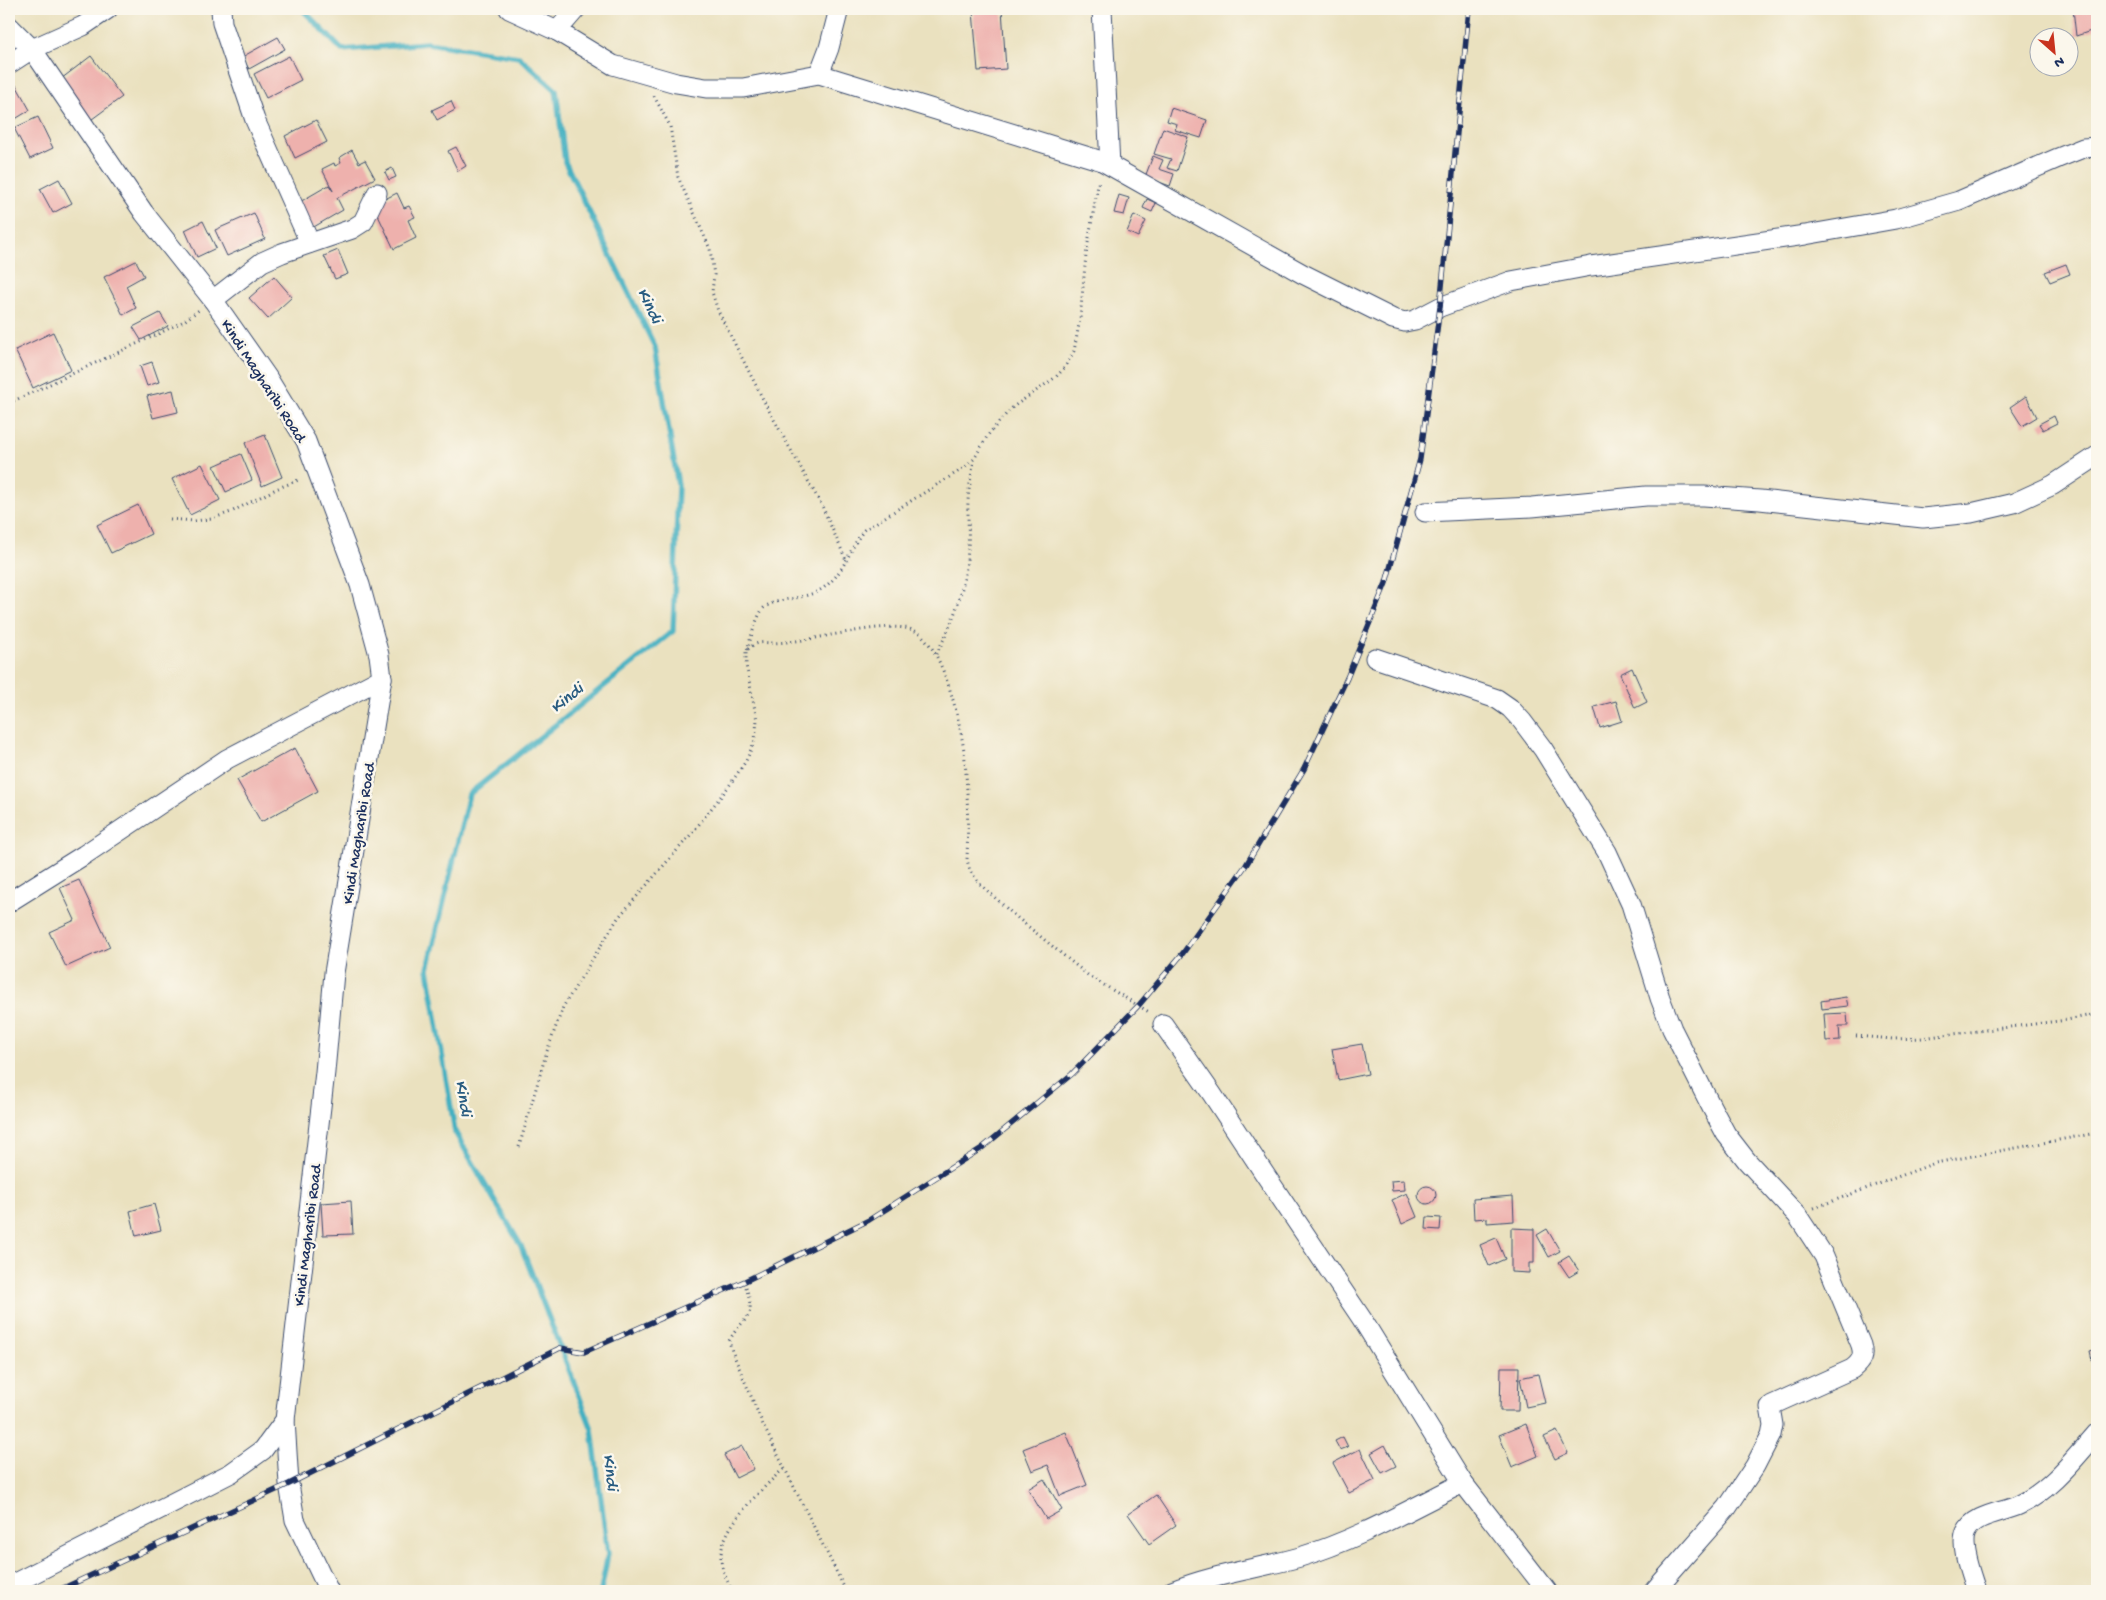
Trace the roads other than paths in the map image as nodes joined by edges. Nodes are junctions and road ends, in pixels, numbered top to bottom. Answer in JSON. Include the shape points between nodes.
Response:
{"nodes":[{"id":1,"x":108,"y":9,"type":"edge"},
{"id":2,"x":221,"y":9,"type":"edge"},
{"id":3,"x":508,"y":9,"type":"edge"},
{"id":4,"x":576,"y":9,"type":"edge"},
{"id":5,"x":839,"y":9,"type":"edge"},
{"id":6,"x":1102,"y":9,"type":"edge"},
{"id":7,"x":9,"y":26,"type":"edge"},
{"id":8,"x":558,"y":31,"type":"junction"},
{"id":9,"x":32,"y":49,"type":"junction"},
{"id":10,"x":9,"y":64,"type":"edge"},
{"id":11,"x":819,"y":74,"type":"junction"},
{"id":12,"x":2097,"y":147,"type":"edge"},
{"id":13,"x":1106,"y":163,"type":"junction"},
{"id":14,"x":377,"y":194,"type":"dead end"},
{"id":15,"x":310,"y":243,"type":"junction"},
{"id":16,"x":213,"y":300,"type":"junction"},
{"id":17,"x":2097,"y":456,"type":"edge"},
{"id":18,"x":1425,"y":512,"type":"dead end"},
{"id":19,"x":1375,"y":658,"type":"dead end"},
{"id":20,"x":382,"y":678,"type":"junction"},
{"id":21,"x":9,"y":902,"type":"edge"},
{"id":22,"x":1163,"y":1024,"type":"road end"},
{"id":23,"x":285,"y":1420,"type":"junction"},
{"id":24,"x":2097,"y":1433,"type":"edge"},
{"id":25,"x":1463,"y":1482,"type":"junction"},
{"id":26,"x":9,"y":1586,"type":"edge"},
{"id":27,"x":328,"y":1591,"type":"edge"},
{"id":28,"x":1172,"y":1591,"type":"edge"},
{"id":29,"x":1547,"y":1591,"type":"edge"},
{"id":30,"x":1654,"y":1591,"type":"edge"},
{"id":31,"x":1976,"y":1591,"type":"edge"}],
"edges":[{"from":1,"to":9,"type":"street","via":[[83,26]]},
{"from":2,"to":15,"type":"street","via":[[222,23],[255,120]]},
{"from":3,"to":8,"type":"street"},
{"from":4,"to":8,"type":"street"},
{"from":5,"to":11,"type":"street"},
{"from":6,"to":13,"type":"street"},
{"from":7,"to":9,"type":"street","name":"Kindi Magharibi Road"},
{"from":8,"to":11,"type":"street","via":[[613,66],[706,88],[743,88]]},
{"from":9,"to":10,"type":"street"},
{"from":9,"to":16,"type":"street","name":"Kindi Magharibi Road","via":[[144,213]]},
{"from":11,"to":13,"type":"street"},
{"from":12,"to":13,"type":"street","via":[[2083,148],[1959,201],[1896,219],[1511,281],[1405,322],[1303,274]]},
{"from":14,"to":15,"type":"street","via":[[363,222]]},
{"from":15,"to":16,"type":"street","via":[[262,262]]},
{"from":16,"to":20,"type":"street","name":"Kindi Magharibi Road","via":[[306,441],[360,585]]},
{"from":17,"to":18,"type":"street","via":[[2052,485],[2014,503],[1971,513],[1923,518],[1704,496],[1646,496],[1532,507]]},
{"from":19,"to":30,"type":"street","via":[[1497,699],[1522,721],[1543,749],[1607,852],[1631,904],[1672,1029],[1712,1108],[1746,1161],[1797,1215],[1824,1256],[1861,1345],[1863,1355],[1852,1368],[1772,1405],[1771,1435],[1755,1466],[1727,1508]]},
{"from":20,"to":21,"type":"street","via":[[227,759]]},
{"from":20,"to":23,"type":"street","name":"Kindi Magharibi Road","via":[[334,972]]},
{"from":22,"to":25,"type":"street","via":[[1362,1319]]},
{"from":23,"to":26,"type":"street","name":"Kindi Magharibi Road","via":[[263,1450],[231,1472]]},
{"from":23,"to":27,"type":"street","via":[[295,1520]]},
{"from":24,"to":31,"type":"street","via":[[2038,1494],[1970,1524],[1964,1546]]},
{"from":25,"to":28,"type":"street","via":[[1331,1546],[1300,1557],[1197,1581]]},
{"from":25,"to":29,"type":"street"}]}
